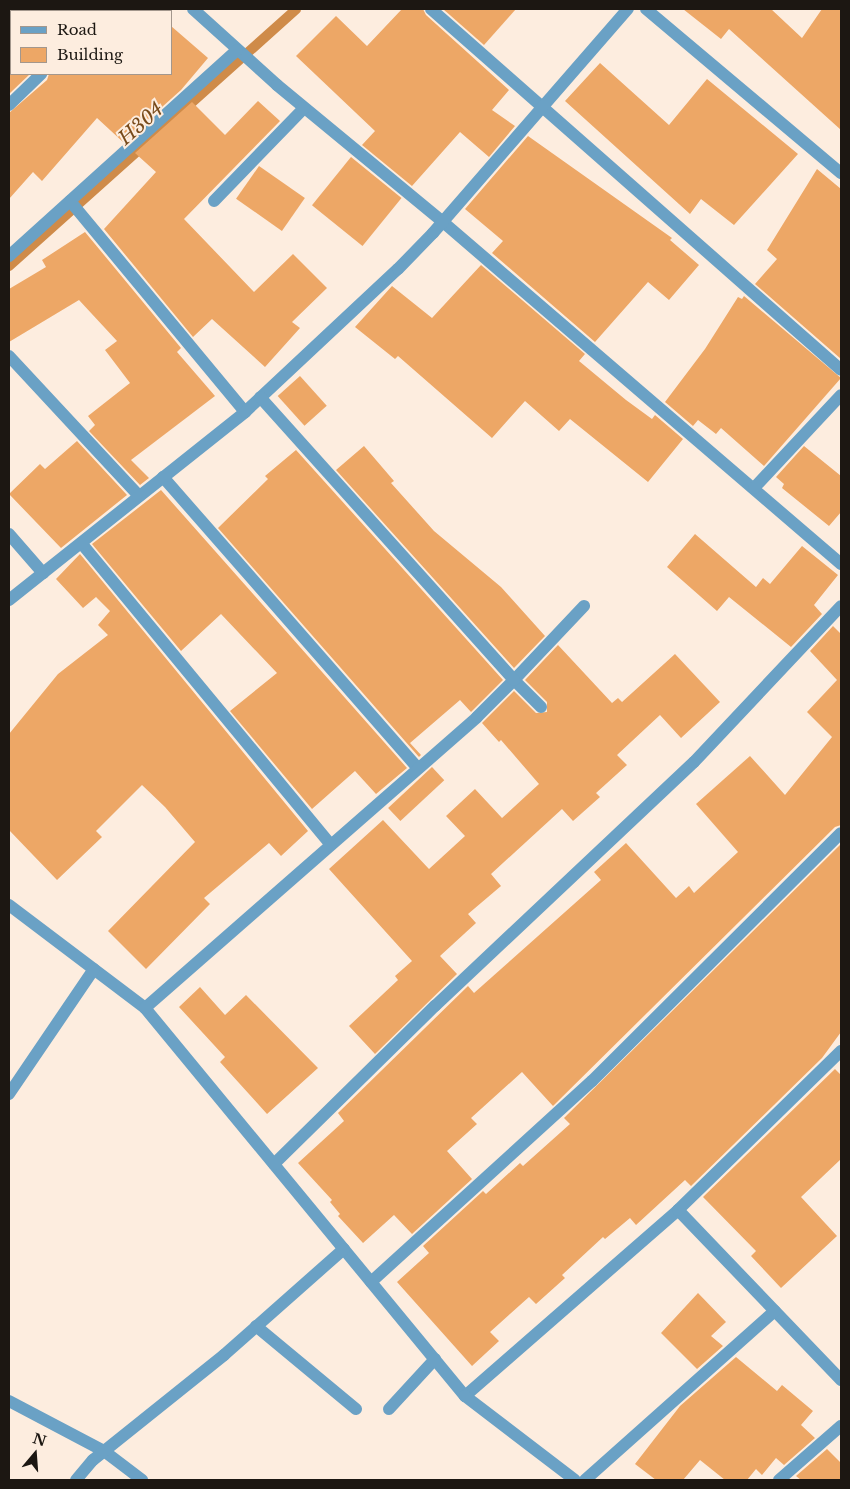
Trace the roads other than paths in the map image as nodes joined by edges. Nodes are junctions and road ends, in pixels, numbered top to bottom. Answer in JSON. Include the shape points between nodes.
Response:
{"nodes":[{"id":1,"x":193,"y":9,"type":"edge"},
{"id":2,"x":431,"y":9,"type":"edge"},
{"id":3,"x":628,"y":9,"type":"edge"},
{"id":4,"x":646,"y":9,"type":"edge"},
{"id":5,"x":238,"y":51,"type":"junction"},
{"id":6,"x":40,"y":75,"type":"edge"},
{"id":7,"x":9,"y":106,"type":"edge"},
{"id":8,"x":542,"y":107,"type":"junction"},
{"id":9,"x":304,"y":108,"type":"junction"},
{"id":10,"x":841,"y":173,"type":"edge"},
{"id":11,"x":214,"y":200,"type":"dead end"},
{"id":12,"x":70,"y":202,"type":"junction"},
{"id":13,"x":443,"y":222,"type":"junction"},
{"id":14,"x":9,"y":256,"type":"edge"},
{"id":15,"x":9,"y":356,"type":"edge"},
{"id":16,"x":841,"y":370,"type":"edge"},
{"id":17,"x":841,"y":395,"type":"edge"},
{"id":18,"x":260,"y":397,"type":"junction"},
{"id":19,"x":245,"y":412,"type":"junction"},
{"id":20,"x":163,"y":477,"type":"junction"},
{"id":21,"x":754,"y":488,"type":"junction"},
{"id":22,"x":139,"y":496,"type":"junction"},
{"id":23,"x":9,"y":534,"type":"edge"},
{"id":24,"x":82,"y":544,"type":"junction"},
{"id":25,"x":841,"y":564,"type":"edge"},
{"id":26,"x":42,"y":573,"type":"junction"},
{"id":27,"x":9,"y":600,"type":"edge"},
{"id":28,"x":584,"y":606,"type":"dead end"},
{"id":29,"x":841,"y":606,"type":"edge"},
{"id":30,"x":514,"y":680,"type":"junction"},
{"id":31,"x":541,"y":707,"type":"dead end"},
{"id":32,"x":418,"y":768,"type":"junction"},
{"id":33,"x":841,"y":833,"type":"edge"},
{"id":34,"x":330,"y":844,"type":"junction"},
{"id":35,"x":9,"y":906,"type":"edge"},
{"id":36,"x":94,"y":969,"type":"junction"},
{"id":37,"x":145,"y":1008,"type":"junction"},
{"id":38,"x":841,"y":1051,"type":"edge"},
{"id":39,"x":9,"y":1094,"type":"edge"},
{"id":40,"x":274,"y":1164,"type":"junction"},
{"id":41,"x":678,"y":1210,"type":"junction"},
{"id":42,"x":344,"y":1249,"type":"junction"},
{"id":43,"x":370,"y":1282,"type":"junction"},
{"id":44,"x":775,"y":1311,"type":"junction"},
{"id":45,"x":256,"y":1326,"type":"junction"},
{"id":46,"x":435,"y":1359,"type":"junction"},
{"id":47,"x":841,"y":1380,"type":"edge"},
{"id":48,"x":465,"y":1396,"type":"junction"},
{"id":49,"x":9,"y":1401,"type":"edge"},
{"id":50,"x":356,"y":1409,"type":"dead end"},
{"id":51,"x":389,"y":1409,"type":"dead end"},
{"id":52,"x":841,"y":1426,"type":"edge"},
{"id":53,"x":104,"y":1451,"type":"junction"},
{"id":54,"x":76,"y":1480,"type":"edge"},
{"id":55,"x":142,"y":1480,"type":"edge"},
{"id":56,"x":575,"y":1480,"type":"edge"},
{"id":57,"x":585,"y":1480,"type":"edge"},
{"id":58,"x":779,"y":1480,"type":"edge"}],
"edges":[{"from":1,"to":5,"type":"street"},
{"from":2,"to":8,"type":"street"},
{"from":3,"to":8,"type":"street"},
{"from":4,"to":10,"type":"street"},
{"from":5,"to":9,"type":"street"},
{"from":5,"to":12,"type":"street"},
{"from":6,"to":7,"type":"street"},
{"from":8,"to":13,"type":"street"},
{"from":8,"to":16,"type":"street"},
{"from":9,"to":11,"type":"street"},
{"from":9,"to":13,"type":"street"},
{"from":12,"to":14,"type":"street"},
{"from":12,"to":19,"type":"street"},
{"from":13,"to":18,"type":"street","via":[[398,269]]},
{"from":13,"to":21,"type":"street"},
{"from":15,"to":22,"type":"street"},
{"from":17,"to":21,"type":"street"},
{"from":18,"to":19,"type":"street"},
{"from":18,"to":30,"type":"street"},
{"from":19,"to":20,"type":"street"},
{"from":20,"to":22,"type":"street"},
{"from":20,"to":32,"type":"street"},
{"from":21,"to":25,"type":"street"},
{"from":22,"to":24,"type":"street"},
{"from":23,"to":26,"type":"street"},
{"from":24,"to":26,"type":"street"},
{"from":24,"to":34,"type":"street"},
{"from":26,"to":27,"type":"street"},
{"from":28,"to":30,"type":"street"},
{"from":29,"to":40,"type":"street","via":[[694,762],[435,1006]]},
{"from":30,"to":31,"type":"street"},
{"from":30,"to":32,"type":"street","via":[[477,718]]},
{"from":32,"to":34,"type":"street"},
{"from":33,"to":43,"type":"street","via":[[592,1081]]},
{"from":34,"to":37,"type":"street"},
{"from":35,"to":36,"type":"street"},
{"from":36,"to":37,"type":"street"},
{"from":36,"to":39,"type":"street"},
{"from":37,"to":40,"type":"street"},
{"from":38,"to":41,"type":"street"},
{"from":40,"to":42,"type":"street"},
{"from":41,"to":44,"type":"street"},
{"from":41,"to":48,"type":"street"},
{"from":42,"to":43,"type":"street"},
{"from":42,"to":45,"type":"street"},
{"from":43,"to":46,"type":"street"},
{"from":44,"to":47,"type":"street"},
{"from":44,"to":57,"type":"street"},
{"from":45,"to":50,"type":"street"},
{"from":45,"to":53,"type":"street"},
{"from":46,"to":48,"type":"street"},
{"from":46,"to":51,"type":"street"},
{"from":48,"to":56,"type":"street"},
{"from":49,"to":53,"type":"street"},
{"from":52,"to":58,"type":"street"},
{"from":53,"to":54,"type":"street"},
{"from":53,"to":55,"type":"street"}]}
